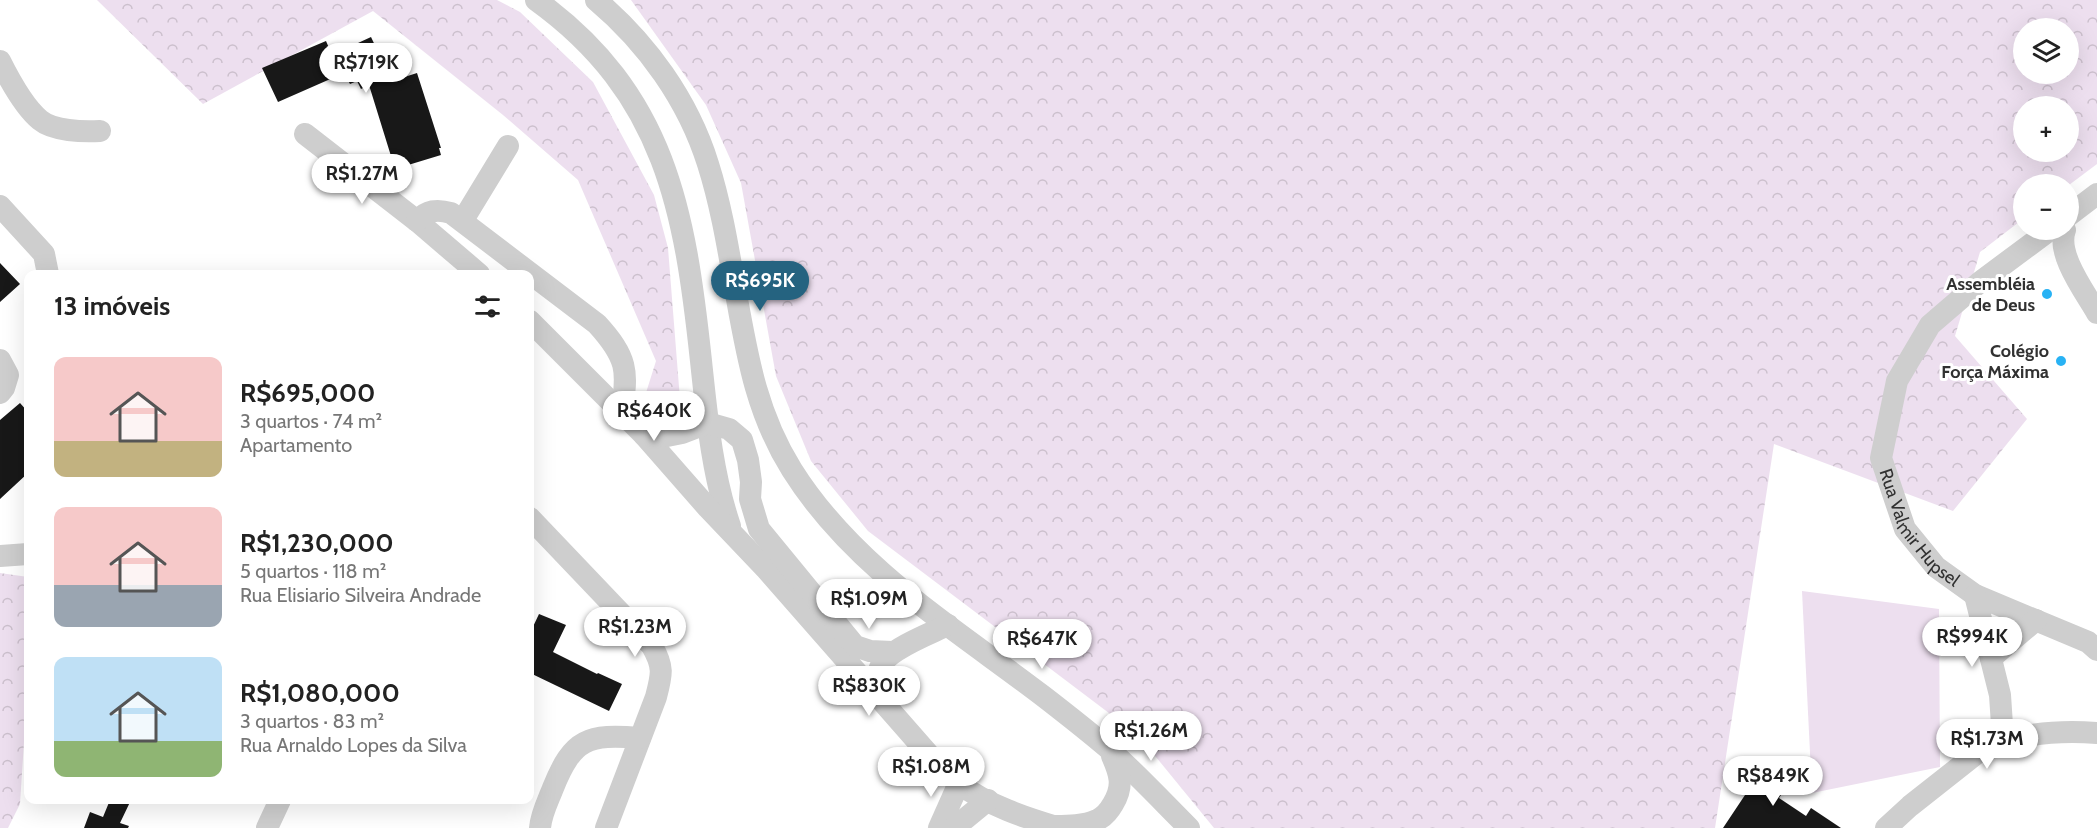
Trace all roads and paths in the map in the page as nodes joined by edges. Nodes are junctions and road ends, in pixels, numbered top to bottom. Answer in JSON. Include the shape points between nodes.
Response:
{"nodes":[{"id":1,"x":536,"y":0,"type":"edge"},
{"id":2,"x":596,"y":0,"type":"edge"},
{"id":3,"x":0,"y":61,"type":"edge"},
{"id":4,"x":100,"y":131,"type":"dead end"},
{"id":5,"x":305,"y":134,"type":"dead end"},
{"id":6,"x":507,"y":147,"type":"dead end"},
{"id":7,"x":2097,"y":194,"type":"edge"},
{"id":8,"x":0,"y":206,"type":"edge"},
{"id":9,"x":2079,"y":210,"type":"edge"},
{"id":10,"x":463,"y":220,"type":"junction"},
{"id":11,"x":417,"y":221,"type":"junction"},
{"id":12,"x":2037,"y":240,"type":"edge"},
{"id":13,"x":2064,"y":240,"type":"edge"},
{"id":14,"x":47,"y":270,"type":"edge"},
{"id":15,"x":474,"y":270,"type":"edge"},
{"id":16,"x":527,"y":270,"type":"edge"},
{"id":17,"x":534,"y":275,"type":"edge"},
{"id":18,"x":2097,"y":314,"type":"edge"},
{"id":19,"x":534,"y":325,"type":"edge"},
{"id":20,"x":0,"y":360,"type":"edge"},
{"id":21,"x":0,"y":393,"type":"edge"},
{"id":22,"x":621,"y":413,"type":"junction"},
{"id":23,"x":708,"y":423,"type":"junction"},
{"id":24,"x":682,"y":433,"type":"junction"},
{"id":25,"x":644,"y":435,"type":"junction"},
{"id":26,"x":671,"y":466,"type":"junction"},
{"id":27,"x":534,"y":522,"type":"edge"},
{"id":28,"x":732,"y":534,"type":"junction"},
{"id":29,"x":24,"y":554,"type":"edge"},
{"id":30,"x":0,"y":556,"type":"edge"},
{"id":31,"x":1975,"y":595,"type":"junction"},
{"id":32,"x":2037,"y":620,"type":"junction"},
{"id":33,"x":948,"y":625,"type":"junction"},
{"id":34,"x":2097,"y":650,"type":"edge"},
{"id":35,"x":892,"y":652,"type":"junction"},
{"id":36,"x":1991,"y":658,"type":"junction"},
{"id":37,"x":888,"y":709,"type":"junction"},
{"id":38,"x":2097,"y":733,"type":"edge"},
{"id":39,"x":640,"y":738,"type":"junction"},
{"id":40,"x":1993,"y":744,"type":"junction"},
{"id":41,"x":1109,"y":749,"type":"junction"},
{"id":42,"x":959,"y":783,"type":"junction"},
{"id":43,"x":988,"y":800,"type":"junction"},
{"id":44,"x":278,"y":804,"type":"edge"},
{"id":45,"x":1057,"y":827,"type":"edge"},
{"id":46,"x":267,"y":828,"type":"edge"},
{"id":47,"x":540,"y":828,"type":"edge"},
{"id":48,"x":606,"y":828,"type":"edge"},
{"id":49,"x":939,"y":828,"type":"edge"},
{"id":50,"x":954,"y":828,"type":"edge"},
{"id":51,"x":1189,"y":828,"type":"edge"},
{"id":52,"x":1886,"y":828,"type":"edge"}],
"edges":[{"from":1,"to":23,"type":"street","via":[[585,41],[608,68],[647,125],[663,161],[682,230],[694,298]]},
{"from":2,"to":33,"type":"street","via":[[649,53],[678,97],[701,143],[718,202],[759,401],[780,450],[832,525],[890,580]]},
{"from":3,"to":4,"type":"street","via":[[11,83],[41,121],[74,132]]},
{"from":5,"to":11,"type":"street"},
{"from":6,"to":10,"type":"street"},
{"from":7,"to":9,"type":"street"},
{"from":8,"to":14,"type":"street","via":[[44,254]]},
{"from":10,"to":11,"type":"street","via":[[441,210],[422,215]]},
{"from":10,"to":16,"type":"street"},
{"from":11,"to":15,"type":"street"},
{"from":12,"to":31,"type":"street","name":"Rua Valmir Hupsel","via":[[1930,325],[1897,381],[1881,458],[1905,529],[1936,567]]},
{"from":13,"to":18,"type":"street","via":[[2066,257]]},
{"from":17,"to":22,"type":"street","via":[[610,338],[626,371]]},
{"from":19,"to":22,"type":"street"},
{"from":20,"to":21,"type":"street","via":[[8,375]]},
{"from":22,"to":25,"type":"street"},
{"from":23,"to":24,"type":"street"},
{"from":23,"to":28,"type":"street","via":[[720,497]]},
{"from":23,"to":35,"type":"street","via":[[729,429],[742,440],[748,460],[750,498],[759,529],[855,646]]},
{"from":24,"to":25,"type":"street"},
{"from":24,"to":26,"type":"street","via":[[674,446]]},
{"from":25,"to":26,"type":"street"},
{"from":26,"to":28,"type":"street"},
{"from":27,"to":39,"type":"street","via":[[652,646],[661,662],[656,696]]},
{"from":28,"to":37,"type":"street"},
{"from":29,"to":30,"type":"street"},
{"from":31,"to":32,"type":"street","name":"Rua Valmir Hupsel"},
{"from":31,"to":36,"type":"street","name":"Rua Valmir Hupsel"},
{"from":32,"to":34,"type":"street","name":"Rua Valmir Hupsel","via":[[2088,642]]},
{"from":32,"to":36,"type":"street"},
{"from":33,"to":35,"type":"street"},
{"from":33,"to":41,"type":"street"},
{"from":35,"to":37,"type":"street","via":[[879,670]]},
{"from":36,"to":40,"type":"street","name":"Rua Valmir Hupsel","via":[[2002,725]]},
{"from":37,"to":42,"type":"street"},
{"from":38,"to":40,"type":"street","via":[[2032,734]]},
{"from":39,"to":47,"type":"street","via":[[605,736],[588,740],[573,750],[563,764]]},
{"from":39,"to":48,"type":"street"},
{"from":40,"to":52,"type":"street","via":[[1963,763]]},
{"from":41,"to":45,"type":"street","via":[[1122,785],[1110,810],[1089,823]]},
{"from":41,"to":51,"type":"street"},
{"from":42,"to":43,"type":"street"},
{"from":42,"to":49,"type":"street"},
{"from":43,"to":45,"type":"street","via":[[1023,817]]},
{"from":43,"to":50,"type":"street"},
{"from":44,"to":46,"type":"street"}]}
